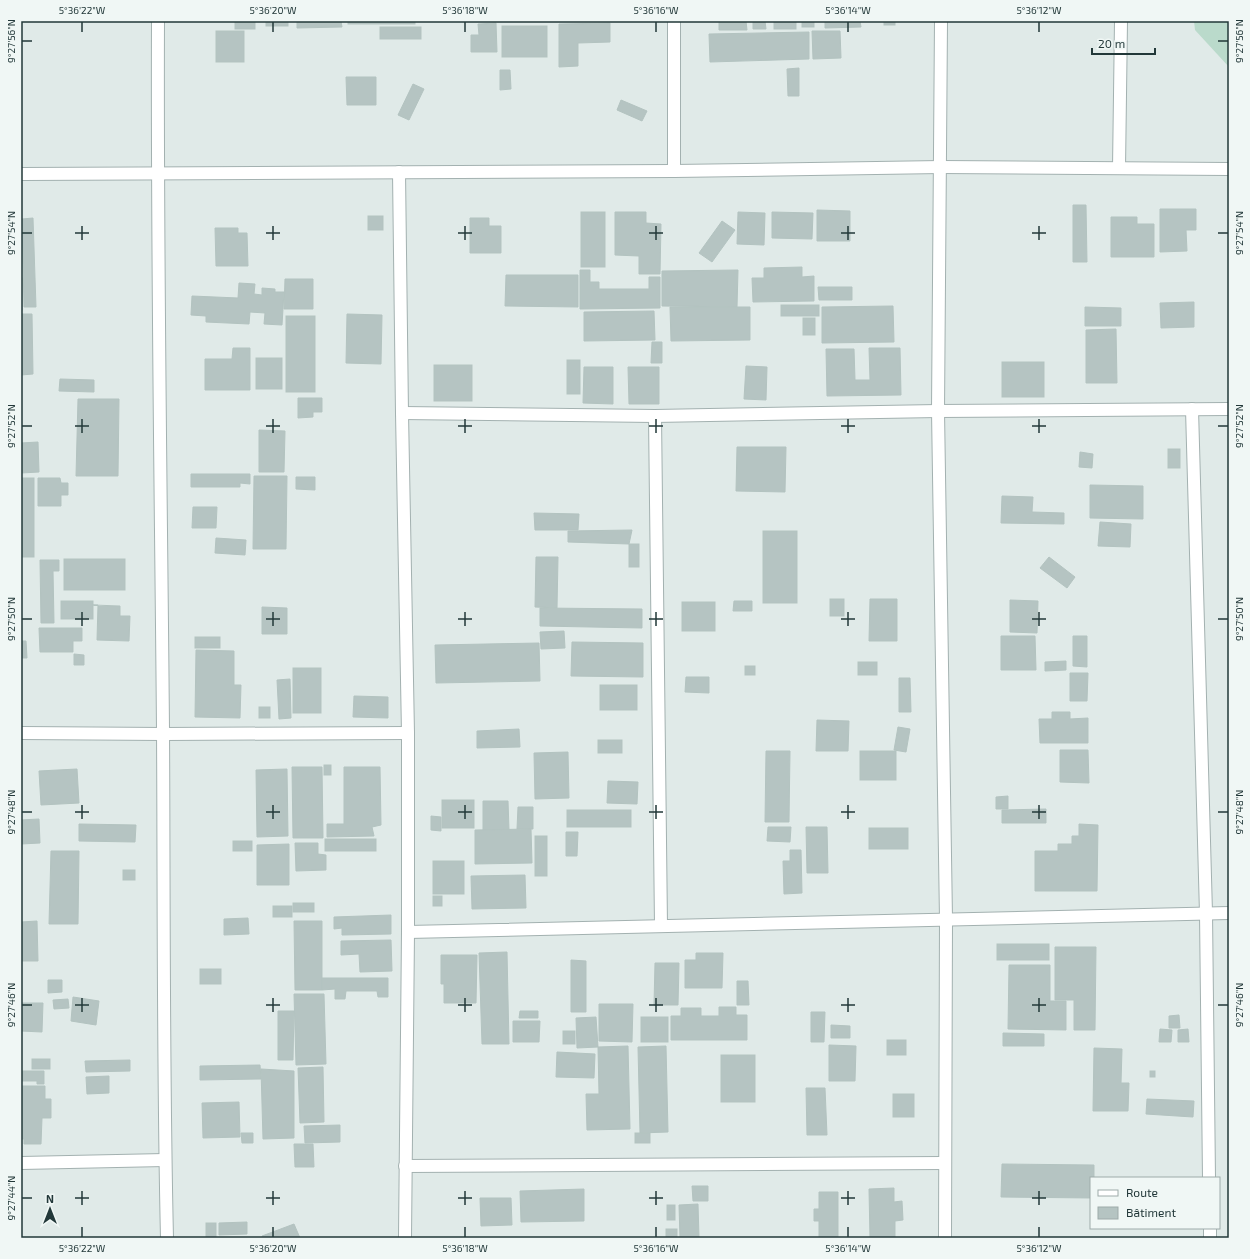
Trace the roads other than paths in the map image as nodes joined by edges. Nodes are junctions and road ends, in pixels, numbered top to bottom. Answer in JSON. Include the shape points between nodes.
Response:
{"nodes":[{"id":1,"x":158,"y":21,"type":"edge"},
{"id":2,"x":674,"y":21,"type":"edge"},
{"id":3,"x":941,"y":21,"type":"edge"},
{"id":4,"x":1120,"y":21,"type":"edge"},
{"id":5,"x":941,"y":168,"type":"junction"},
{"id":6,"x":1119,"y":168,"type":"junction"},
{"id":7,"x":1229,"y":169,"type":"edge"},
{"id":8,"x":674,"y":171,"type":"junction"},
{"id":9,"x":400,"y":172,"type":"junction"},
{"id":10,"x":158,"y":173,"type":"junction"},
{"id":11,"x":21,"y":174,"type":"edge"},
{"id":12,"x":1192,"y":409,"type":"junction"},
{"id":13,"x":1229,"y":409,"type":"edge"},
{"id":14,"x":938,"y":412,"type":"junction"},
{"id":15,"x":402,"y":413,"type":"junction"},
{"id":16,"x":655,"y":416,"type":"junction"},
{"id":17,"x":21,"y":733,"type":"edge"},
{"id":18,"x":408,"y":733,"type":"junction"},
{"id":19,"x":163,"y":734,"type":"junction"},
{"id":20,"x":1229,"y":913,"type":"edge"},
{"id":21,"x":1206,"y":914,"type":"junction"},
{"id":22,"x":946,"y":919,"type":"junction"},
{"id":23,"x":661,"y":925,"type":"junction"},
{"id":24,"x":408,"y":932,"type":"junction"},
{"id":25,"x":165,"y":1160,"type":"junction"},
{"id":26,"x":21,"y":1163,"type":"edge"},
{"id":27,"x":944,"y":1163,"type":"junction"},
{"id":28,"x":405,"y":1166,"type":"junction"},
{"id":29,"x":1209,"y":1177,"type":"edge"},
{"id":30,"x":167,"y":1238,"type":"edge"},
{"id":31,"x":405,"y":1238,"type":"edge"},
{"id":32,"x":945,"y":1238,"type":"edge"}],
"edges":[{"from":1,"to":10,"type":"street"},
{"from":2,"to":8,"type":"street"},
{"from":3,"to":5,"type":"street"},
{"from":4,"to":6,"type":"street"},
{"from":5,"to":6,"type":"street"},
{"from":5,"to":8,"type":"street"},
{"from":5,"to":14,"type":"street"},
{"from":6,"to":7,"type":"street"},
{"from":8,"to":9,"type":"street"},
{"from":9,"to":10,"type":"street"},
{"from":9,"to":15,"type":"street"},
{"from":10,"to":11,"type":"street"},
{"from":10,"to":19,"type":"street"},
{"from":12,"to":13,"type":"street"},
{"from":12,"to":14,"type":"street"},
{"from":12,"to":21,"type":"street"},
{"from":14,"to":16,"type":"street"},
{"from":14,"to":22,"type":"street"},
{"from":15,"to":16,"type":"street"},
{"from":15,"to":18,"type":"street"},
{"from":16,"to":23,"type":"street"},
{"from":17,"to":19,"type":"street"},
{"from":18,"to":19,"type":"street"},
{"from":18,"to":24,"type":"street"},
{"from":19,"to":25,"type":"street"},
{"from":20,"to":21,"type":"street"},
{"from":21,"to":22,"type":"street"},
{"from":21,"to":29,"type":"street"},
{"from":22,"to":23,"type":"street"},
{"from":22,"to":27,"type":"street"},
{"from":23,"to":24,"type":"street"},
{"from":24,"to":28,"type":"street"},
{"from":25,"to":26,"type":"street"},
{"from":25,"to":30,"type":"street"},
{"from":27,"to":28,"type":"street"},
{"from":27,"to":32,"type":"street"},
{"from":28,"to":31,"type":"street"}]}
